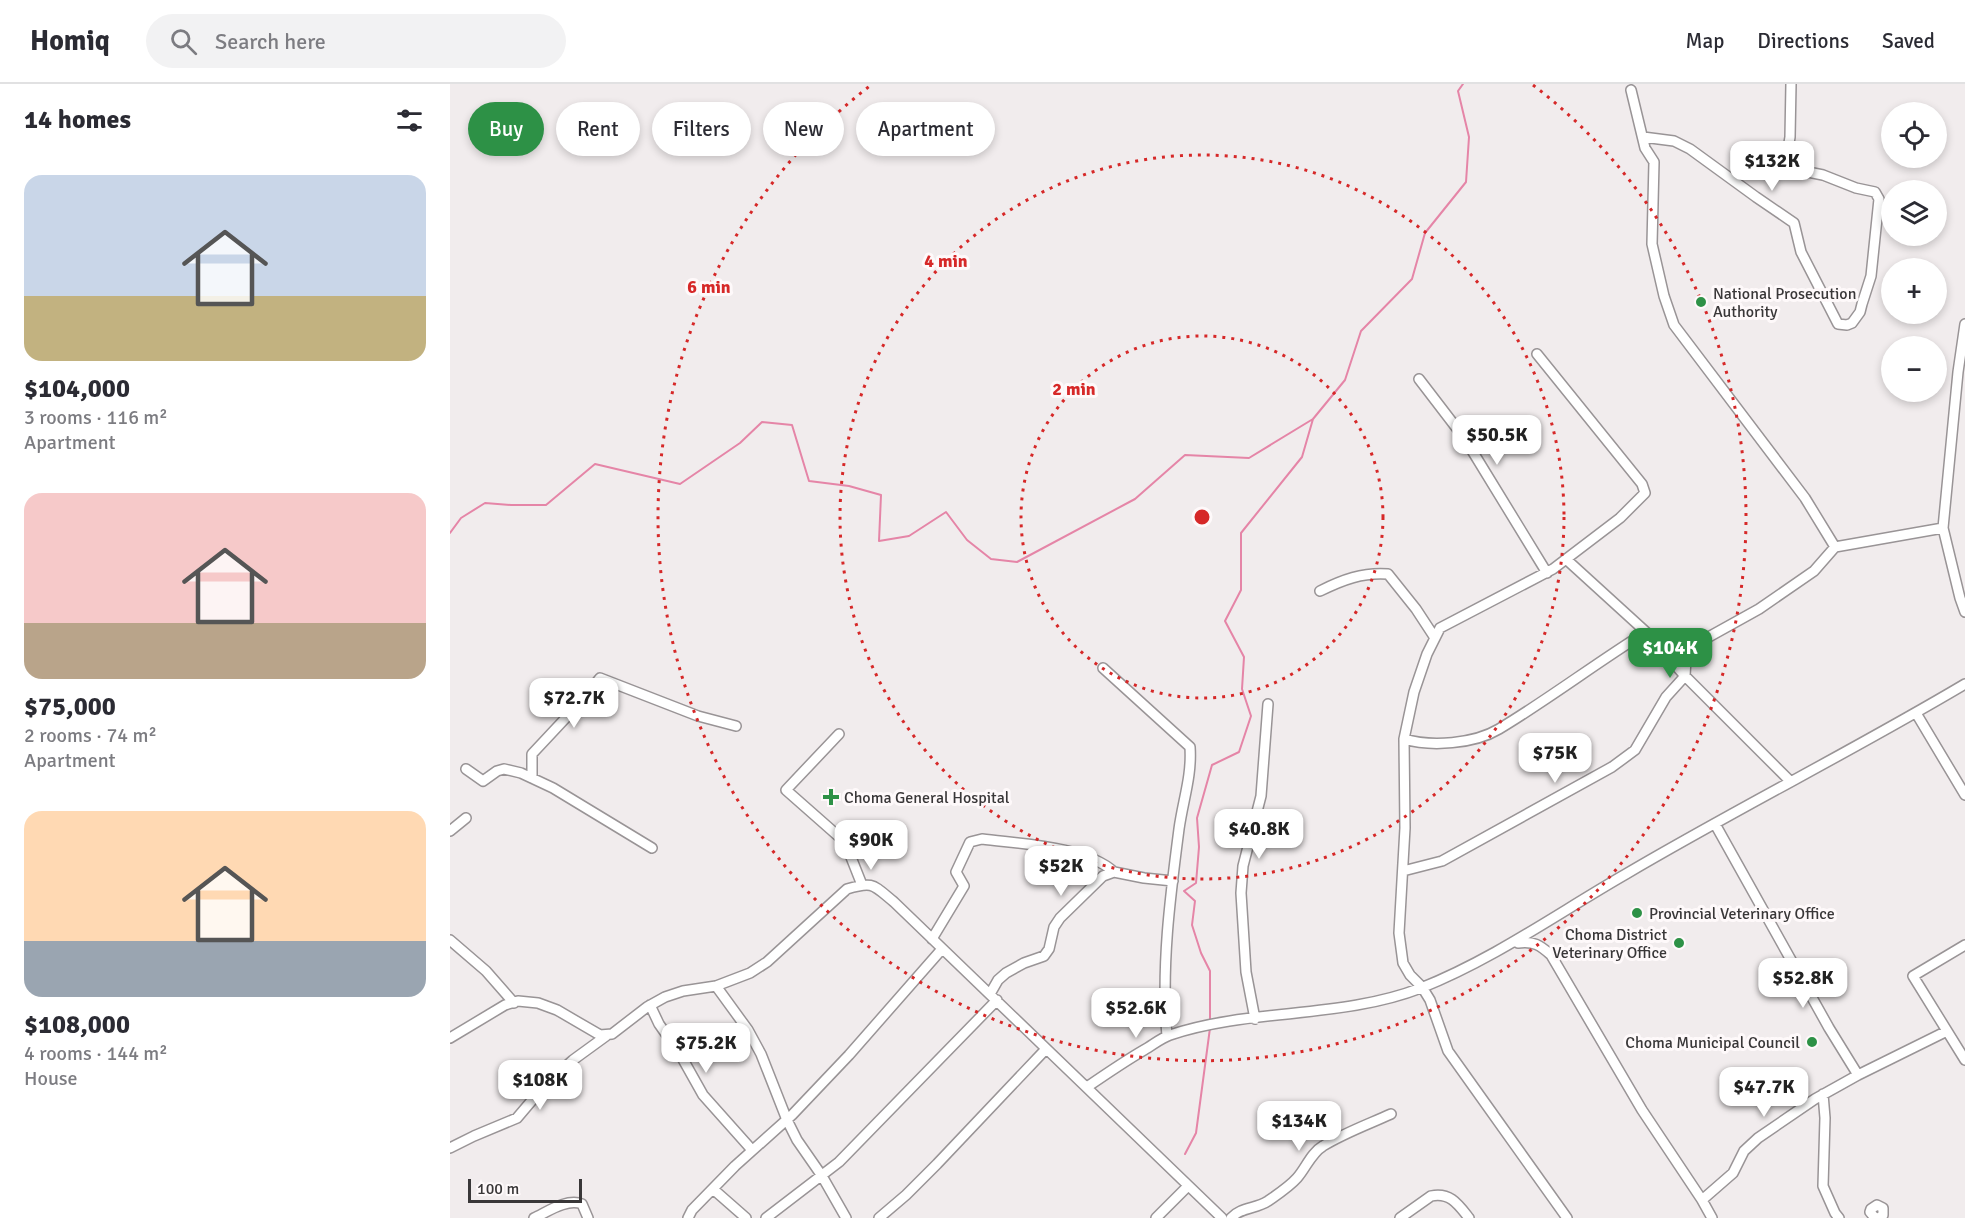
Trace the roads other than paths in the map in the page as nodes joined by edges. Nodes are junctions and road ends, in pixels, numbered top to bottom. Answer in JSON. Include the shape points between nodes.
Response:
{"nodes":[{"id":1,"x":1791,"y":84,"type":"edge"},
{"id":2,"x":1631,"y":90,"type":"dead end"},
{"id":3,"x":1643,"y":137,"type":"junction"},
{"id":4,"x":1965,"y":324,"type":"edge"},
{"id":5,"x":1537,"y":354,"type":"dead end"},
{"id":6,"x":1419,"y":379,"type":"dead end"},
{"id":7,"x":1954,"y":416,"type":"junction"},
{"id":8,"x":1965,"y":417,"type":"edge"},
{"id":9,"x":1943,"y":528,"type":"junction"},
{"id":10,"x":1835,"y":547,"type":"junction"},
{"id":11,"x":1567,"y":560,"type":"junction"},
{"id":12,"x":1547,"y":573,"type":"junction"},
{"id":13,"x":1320,"y":591,"type":"dead end"},
{"id":14,"x":1965,"y":612,"type":"edge"},
{"id":15,"x":1646,"y":632,"type":"junction"},
{"id":16,"x":1435,"y":638,"type":"junction"},
{"id":17,"x":1103,"y":668,"type":"dead end"},
{"id":18,"x":1685,"y":676,"type":"junction"},
{"id":19,"x":1965,"y":684,"type":"edge"},
{"id":20,"x":1268,"y":704,"type":"dead end"},
{"id":21,"x":1916,"y":713,"type":"junction"},
{"id":22,"x":736,"y":726,"type":"dead end"},
{"id":23,"x":839,"y":734,"type":"dead end"},
{"id":24,"x":1404,"y":739,"type":"junction"},
{"id":25,"x":466,"y":769,"type":"dead end"},
{"id":26,"x":532,"y":778,"type":"junction"},
{"id":27,"x":1790,"y":781,"type":"junction"},
{"id":28,"x":1965,"y":795,"type":"edge"},
{"id":29,"x":466,"y":818,"type":"dead end"},
{"id":30,"x":1715,"y":824,"type":"junction"},
{"id":31,"x":450,"y":831,"type":"edge"},
{"id":32,"x":652,"y":848,"type":"dead end"},
{"id":33,"x":1403,"y":871,"type":"junction"},
{"id":34,"x":1114,"y":872,"type":"junction"},
{"id":35,"x":1173,"y":881,"type":"junction"},
{"id":36,"x":862,"y":885,"type":"junction"},
{"id":37,"x":932,"y":939,"type":"junction"},
{"id":38,"x":450,"y":940,"type":"edge"},
{"id":39,"x":1511,"y":944,"type":"junction"},
{"id":40,"x":1965,"y":945,"type":"edge"},
{"id":41,"x":942,"y":949,"type":"junction"},
{"id":42,"x":716,"y":986,"type":"junction"},
{"id":43,"x":1422,"y":987,"type":"junction"},
{"id":44,"x":993,"y":997,"type":"junction"},
{"id":45,"x":514,"y":1003,"type":"junction"},
{"id":46,"x":650,"y":1005,"type":"junction"},
{"id":47,"x":1255,"y":1019,"type":"junction"},
{"id":48,"x":1947,"y":1031,"type":"junction"},
{"id":49,"x":606,"y":1036,"type":"junction"},
{"id":50,"x":1167,"y":1036,"type":"junction"},
{"id":51,"x":450,"y":1038,"type":"edge"},
{"id":52,"x":1046,"y":1048,"type":"junction"},
{"id":53,"x":1965,"y":1060,"type":"edge"},
{"id":54,"x":1858,"y":1075,"type":"junction"},
{"id":55,"x":1087,"y":1087,"type":"junction"},
{"id":56,"x":1823,"y":1094,"type":"junction"},
{"id":57,"x":1391,"y":1114,"type":"dead end"},
{"id":58,"x":787,"y":1120,"type":"junction"},
{"id":59,"x":450,"y":1148,"type":"edge"},
{"id":60,"x":752,"y":1150,"type":"junction"},
{"id":61,"x":822,"y":1176,"type":"junction"},
{"id":62,"x":1188,"y":1186,"type":"junction"},
{"id":63,"x":713,"y":1189,"type":"junction"},
{"id":64,"x":1702,"y":1200,"type":"junction"},
{"id":65,"x":1877,"y":1217,"type":"edge"},
{"id":66,"x":534,"y":1218,"type":"edge"},
{"id":67,"x":588,"y":1218,"type":"edge"},
{"id":68,"x":688,"y":1218,"type":"edge"},
{"id":69,"x":746,"y":1218,"type":"edge"},
{"id":70,"x":766,"y":1218,"type":"edge"},
{"id":71,"x":846,"y":1218,"type":"edge"},
{"id":72,"x":879,"y":1218,"type":"edge"},
{"id":73,"x":1156,"y":1218,"type":"edge"},
{"id":74,"x":1222,"y":1218,"type":"edge"},
{"id":75,"x":1231,"y":1218,"type":"edge"},
{"id":76,"x":1400,"y":1218,"type":"edge"},
{"id":77,"x":1468,"y":1218,"type":"edge"},
{"id":78,"x":1568,"y":1218,"type":"edge"},
{"id":79,"x":1712,"y":1218,"type":"edge"},
{"id":80,"x":1839,"y":1218,"type":"edge"},
{"id":81,"x":1861,"y":1218,"type":"edge"}],
"edges":[{"from":1,"to":3,"type":"street","via":[[1787,154],[1792,167],[1875,192],[1879,199],[1871,276],[1860,312],[1847,325],[1838,324],[1816,283],[1794,223],[1690,149],[1674,141]]},
{"from":2,"to":3,"type":"street"},
{"from":3,"to":10,"type":"street","via":[[1654,162],[1652,244],[1674,325],[1805,498]]},
{"from":4,"to":7,"type":"street"},
{"from":5,"to":11,"type":"street","via":[[1642,484],[1644,493],[1620,518]]},
{"from":6,"to":12,"type":"street","via":[[1465,439]]},
{"from":7,"to":8,"type":"street"},
{"from":7,"to":9,"type":"street"},
{"from":9,"to":10,"type":"street"},
{"from":9,"to":14,"type":"street"},
{"from":10,"to":18,"type":"street","via":[[1814,571],[1778,597],[1696,644],[1686,658]]},
{"from":11,"to":12,"type":"street"},
{"from":11,"to":15,"type":"street"},
{"from":12,"to":16,"type":"street","via":[[1440,628]]},
{"from":13,"to":16,"type":"street","via":[[1341,580],[1372,573],[1388,574]]},
{"from":15,"to":18,"type":"street"},
{"from":15,"to":24,"type":"street","via":[[1499,729],[1455,742],[1420,744]]},
{"from":16,"to":24,"type":"street","via":[[1414,692]]},
{"from":17,"to":35,"type":"street","via":[[1190,747],[1192,767]]},
{"from":18,"to":27,"type":"street"},
{"from":18,"to":33,"type":"street","via":[[1666,697],[1635,750],[1612,767],[1442,861]]},
{"from":19,"to":21,"type":"street"},
{"from":20,"to":47,"type":"street","via":[[1261,796],[1243,866],[1241,893],[1246,972]]},
{"from":21,"to":27,"type":"street"},
{"from":21,"to":28,"type":"street"},
{"from":22,"to":26,"type":"street","via":[[698,717],[600,678],[532,754]]},
{"from":23,"to":36,"type":"street","via":[[786,790],[845,842]]},
{"from":24,"to":33,"type":"street"},
{"from":25,"to":26,"type":"street","via":[[483,781],[504,769]]},
{"from":26,"to":32,"type":"street"},
{"from":27,"to":30,"type":"street"},
{"from":29,"to":31,"type":"street"},
{"from":30,"to":39,"type":"street"},
{"from":30,"to":54,"type":"street"},
{"from":33,"to":43,"type":"street","via":[[1399,933],[1403,963]]},
{"from":34,"to":35,"type":"street"},
{"from":34,"to":37,"type":"street","via":[[1105,863],[1062,849],[982,839],[969,842],[956,872],[964,886]]},
{"from":34,"to":44,"type":"street","via":[[1103,876],[1060,918],[1044,956],[1024,963],[998,980]]},
{"from":35,"to":50,"type":"street","via":[[1166,939]]},
{"from":36,"to":37,"type":"street","via":[[873,885]]},
{"from":36,"to":42,"type":"street","via":[[847,889],[766,962]]},
{"from":37,"to":41,"type":"street"},
{"from":38,"to":45,"type":"street","via":[[486,971]]},
{"from":39,"to":43,"type":"street"},
{"from":39,"to":64,"type":"street","via":[[1538,944],[1551,955],[1642,1110]]},
{"from":40,"to":48,"type":"street","via":[[1913,976]]},
{"from":41,"to":44,"type":"street"},
{"from":41,"to":58,"type":"street"},
{"from":42,"to":46,"type":"street","via":[[684,991]]},
{"from":42,"to":58,"type":"street","via":[[761,1054]]},
{"from":43,"to":47,"type":"street","via":[[1362,1003]]},
{"from":43,"to":78,"type":"street","via":[[1448,1051]]},
{"from":44,"to":52,"type":"street"},
{"from":44,"to":61,"type":"street"},
{"from":45,"to":49,"type":"street","via":[[538,1003]]},
{"from":45,"to":51,"type":"street"},
{"from":46,"to":49,"type":"street"},
{"from":46,"to":60,"type":"street","via":[[703,1095]]},
{"from":47,"to":50,"type":"street","via":[[1215,1023]]},
{"from":48,"to":53,"type":"street"},
{"from":48,"to":54,"type":"street"},
{"from":49,"to":59,"type":"street","via":[[545,1085],[517,1118]]},
{"from":50,"to":55,"type":"street"},
{"from":52,"to":55,"type":"street"},
{"from":52,"to":72,"type":"street","via":[[937,1164]]},
{"from":54,"to":56,"type":"street"},
{"from":55,"to":62,"type":"street"},
{"from":56,"to":64,"type":"street","via":[[1750,1145],[1733,1173]]},
{"from":56,"to":80,"type":"street","via":[[1823,1186]]},
{"from":57,"to":75,"type":"street","via":[[1323,1146],[1287,1188],[1261,1206],[1236,1212]]},
{"from":58,"to":60,"type":"street"},
{"from":58,"to":61,"type":"street"},
{"from":60,"to":63,"type":"street"},
{"from":61,"to":70,"type":"street"},
{"from":61,"to":71,"type":"street"},
{"from":62,"to":73,"type":"street"},
{"from":62,"to":74,"type":"street"},
{"from":63,"to":68,"type":"street"},
{"from":63,"to":69,"type":"street"},
{"from":64,"to":79,"type":"street"},
{"from":65,"to":81,"type":"street"},
{"from":66,"to":67,"type":"street","via":[[576,1202],[582,1204]]},
{"from":76,"to":77,"type":"street","via":[[1437,1195],[1455,1200]]}]}
